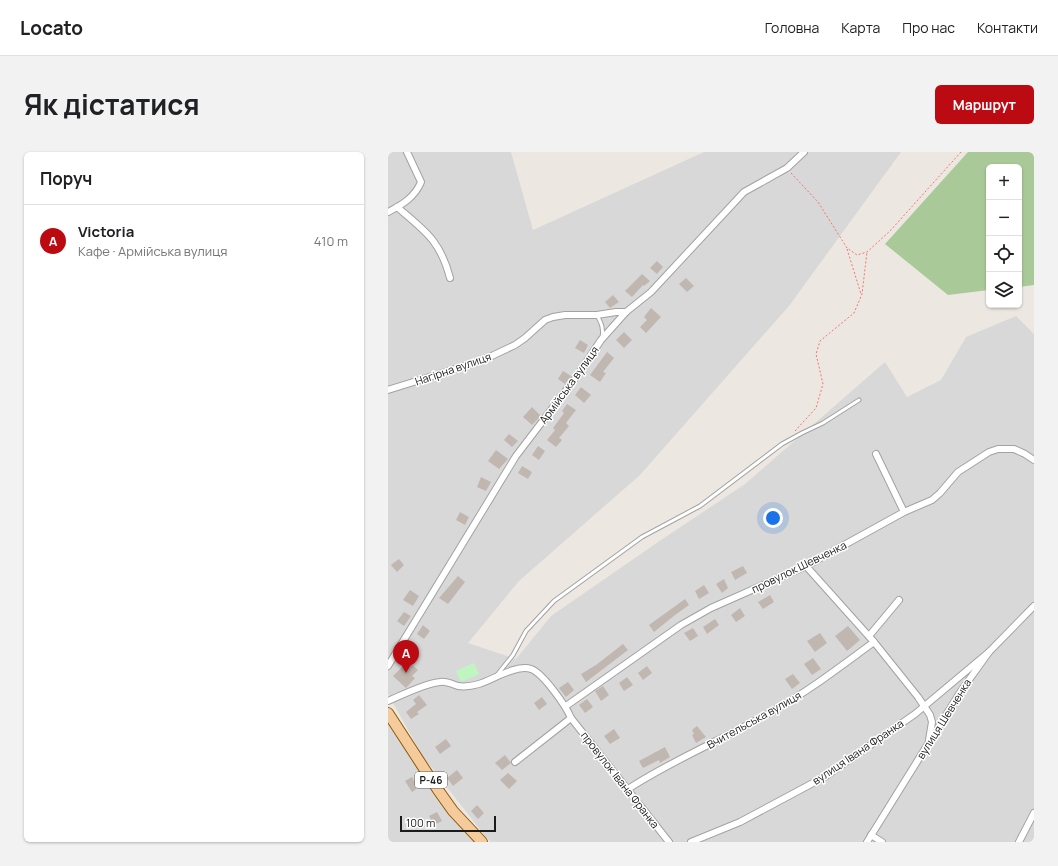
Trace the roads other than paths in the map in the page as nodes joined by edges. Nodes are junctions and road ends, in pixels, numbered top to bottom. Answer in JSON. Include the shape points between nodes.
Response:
{"nodes":[{"id":1,"x":407,"y":152,"type":"edge"},
{"id":2,"x":804,"y":152,"type":"edge"},
{"id":3,"x":397,"y":207,"type":"junction"},
{"id":4,"x":388,"y":212,"type":"edge"},
{"id":5,"x":450,"y":278,"type":"dead end"},
{"id":6,"x":626,"y":312,"type":"junction"},
{"id":7,"x":597,"y":315,"type":"junction"},
{"id":8,"x":601,"y":340,"type":"junction"},
{"id":9,"x":388,"y":390,"type":"edge"},
{"id":10,"x":859,"y":400,"type":"dead end"},
{"id":11,"x":876,"y":454,"type":"dead end"},
{"id":12,"x":1034,"y":460,"type":"edge"},
{"id":13,"x":904,"y":512,"type":"junction"},
{"id":14,"x":806,"y":566,"type":"junction"},
{"id":15,"x":899,"y":600,"type":"dead end"},
{"id":16,"x":1034,"y":606,"type":"edge"},
{"id":17,"x":869,"y":636,"type":"junction"},
{"id":18,"x":874,"y":642,"type":"junction"},
{"id":19,"x":989,"y":652,"type":"junction"},
{"id":20,"x":388,"y":666,"type":"edge"},
{"id":21,"x":494,"y":678,"type":"junction"},
{"id":22,"x":388,"y":701,"type":"edge"},
{"id":23,"x":566,"y":706,"type":"junction"},
{"id":24,"x":924,"y":706,"type":"junction"},
{"id":25,"x":388,"y":713,"type":"edge"},
{"id":26,"x":571,"y":718,"type":"junction"},
{"id":27,"x":929,"y":743,"type":"junction"},
{"id":28,"x":515,"y":762,"type":"dead end"},
{"id":29,"x":628,"y":790,"type":"junction"},
{"id":30,"x":1034,"y":813,"type":"edge"},
{"id":31,"x":871,"y":835,"type":"junction"},
{"id":32,"x":482,"y":842,"type":"edge"},
{"id":33,"x":669,"y":842,"type":"edge"},
{"id":34,"x":691,"y":842,"type":"edge"},
{"id":35,"x":867,"y":842,"type":"edge"},
{"id":36,"x":882,"y":842,"type":"edge"},
{"id":37,"x":1019,"y":842,"type":"edge"}],
"edges":[{"from":1,"to":3,"type":"street","via":[[421,182],[418,190]]},
{"from":2,"to":6,"type":"street","name":"Армійська вулиця","via":[[787,168],[744,192],[651,292]]},
{"from":3,"to":4,"type":"street"},
{"from":3,"to":5,"type":"street","via":[[431,236],[443,256]]},
{"from":6,"to":7,"type":"street","name":"Нагірна вулиця"},
{"from":6,"to":8,"type":"street","name":"Армійська вулиця"},
{"from":7,"to":8,"type":"lane","via":[[603,330]]},
{"from":7,"to":9,"type":"street","name":"Нагірна вулиця","via":[[552,317],[515,345],[481,361]]},
{"from":8,"to":20,"type":"street","name":"Армійська вулиця","via":[[516,456]]},
{"from":10,"to":21,"type":"lane","via":[[823,424],[782,444],[700,506],[642,537],[554,601],[526,631],[513,656]]},
{"from":11,"to":13,"type":"street"},
{"from":12,"to":13,"type":"street","name":"провулок Шевченка","via":[[1014,449],[998,449],[958,472],[932,500]]},
{"from":13,"to":14,"type":"street","name":"провулок Шевченка"},
{"from":14,"to":17,"type":"street"},
{"from":14,"to":23,"type":"street","name":"провулок Шевченка","via":[[711,608],[682,625]]},
{"from":15,"to":17,"type":"street"},
{"from":16,"to":19,"type":"street","name":"вулиця Шевченка"},
{"from":17,"to":18,"type":"street"},
{"from":18,"to":24,"type":"street"},
{"from":18,"to":29,"type":"street","name":"Вчительська вулиця","via":[[775,710],[652,774]]},
{"from":19,"to":24,"type":"street","name":"вулиця Івана Франка"},
{"from":19,"to":27,"type":"street","name":"вулиця Шевченка"},
{"from":21,"to":22,"type":"street","via":[[468,686],[440,682],[430,684]]},
{"from":21,"to":23,"type":"street","name":"провулок Івана Франка","via":[[530,668]]},
{"from":23,"to":26,"type":"street","name":"провулок Івана Франка"},
{"from":24,"to":27,"type":"street","via":[[932,722]]},
{"from":24,"to":34,"type":"street","name":"вулиця Івана Франка","via":[[826,776],[740,822]]},
{"from":25,"to":32,"type":"main road","number":"Р-46","via":[[453,811]]},
{"from":26,"to":28,"type":"street"},
{"from":26,"to":29,"type":"street","name":"провулок Івана Франка"},
{"from":27,"to":31,"type":"street","name":"вулиця Шевченка"},
{"from":29,"to":33,"type":"street","name":"провулок Івана Франка"},
{"from":30,"to":37,"type":"street"},
{"from":31,"to":35,"type":"street","name":"вулиця Шевченка"},
{"from":31,"to":36,"type":"street"}]}
